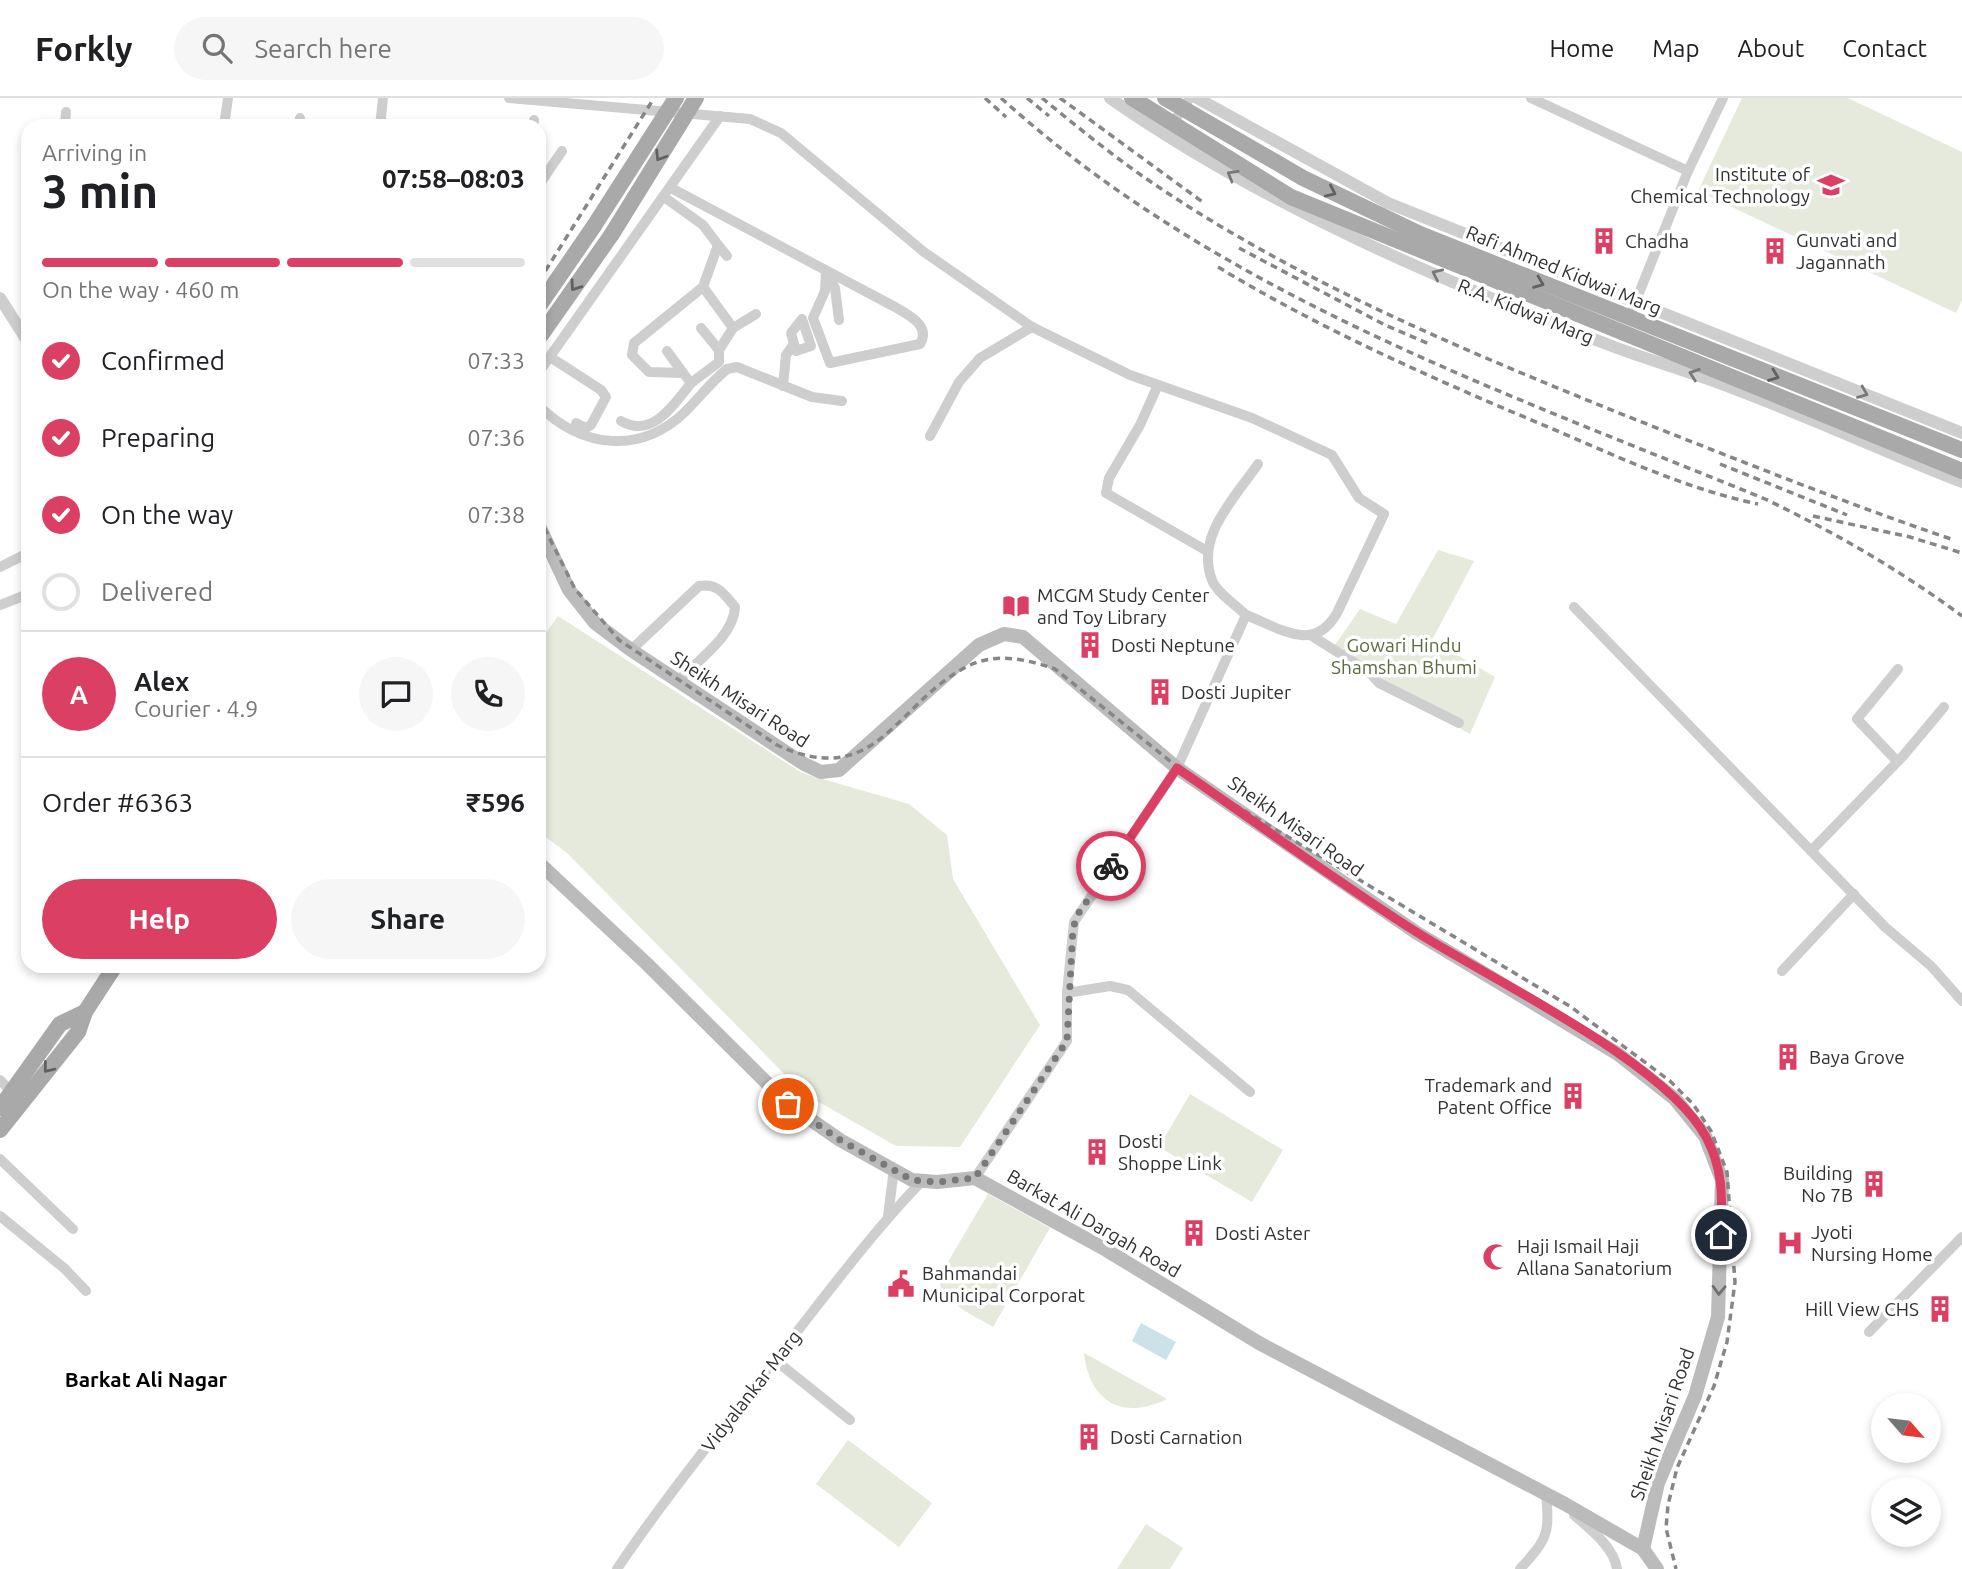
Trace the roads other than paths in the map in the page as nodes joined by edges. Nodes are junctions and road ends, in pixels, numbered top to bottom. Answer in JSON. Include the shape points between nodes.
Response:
{"nodes":[{"id":1,"x":228,"y":98,"type":"edge"},
{"id":2,"x":383,"y":98,"type":"edge"},
{"id":3,"x":509,"y":98,"type":"edge"},
{"id":4,"x":676,"y":98,"type":"edge"},
{"id":5,"x":696,"y":98,"type":"edge"},
{"id":6,"x":1110,"y":98,"type":"edge"},
{"id":7,"x":1132,"y":98,"type":"edge"},
{"id":8,"x":1165,"y":98,"type":"edge"},
{"id":9,"x":1197,"y":98,"type":"edge"},
{"id":10,"x":1531,"y":98,"type":"edge"},
{"id":11,"x":1723,"y":98,"type":"edge"},
{"id":12,"x":1550,"y":102,"type":"edge"},
{"id":13,"x":1186,"y":104,"type":"edge"},
{"id":14,"x":66,"y":112,"type":"dead end"},
{"id":15,"x":720,"y":116,"type":"junction"},
{"id":16,"x":66,"y":119,"type":"edge"},
{"id":17,"x":225,"y":119,"type":"edge"},
{"id":18,"x":381,"y":119,"type":"edge"},
{"id":19,"x":1168,"y":130,"type":"junction"},
{"id":20,"x":562,"y":151,"type":"dead end"},
{"id":21,"x":1688,"y":172,"type":"junction"},
{"id":22,"x":546,"y":175,"type":"edge"},
{"id":23,"x":671,"y":188,"type":"junction"},
{"id":24,"x":664,"y":198,"type":"junction"},
{"id":25,"x":718,"y":245,"type":"junction"},
{"id":26,"x":727,"y":256,"type":"dead end"},
{"id":27,"x":826,"y":271,"type":"junction"},
{"id":28,"x":703,"y":287,"type":"junction"},
{"id":29,"x":546,"y":295,"type":"edge"},
{"id":30,"x":0,"y":298,"type":"edge"},
{"id":31,"x":1636,"y":301,"type":"junction"},
{"id":32,"x":756,"y":314,"type":"dead end"},
{"id":33,"x":839,"y":320,"type":"dead end"},
{"id":34,"x":1626,"y":325,"type":"junction"},
{"id":35,"x":1032,"y":327,"type":"junction"},
{"id":36,"x":546,"y":328,"type":"edge"},
{"id":37,"x":701,"y":328,"type":"dead end"},
{"id":38,"x":733,"y":328,"type":"junction"},
{"id":39,"x":21,"y":331,"type":"edge"},
{"id":40,"x":1618,"y":348,"type":"junction"},
{"id":41,"x":719,"y":350,"type":"junction"},
{"id":42,"x":791,"y":350,"type":"dead end"},
{"id":43,"x":667,"y":351,"type":"dead end"},
{"id":44,"x":550,"y":357,"type":"junction"},
{"id":45,"x":546,"y":362,"type":"edge"},
{"id":46,"x":683,"y":373,"type":"junction"},
{"id":47,"x":691,"y":383,"type":"junction"},
{"id":48,"x":1158,"y":385,"type":"junction"},
{"id":49,"x":783,"y":386,"type":"junction"},
{"id":50,"x":842,"y":401,"type":"dead end"},
{"id":51,"x":546,"y":404,"type":"edge"},
{"id":52,"x":546,"y":411,"type":"edge"},
{"id":53,"x":621,"y":421,"type":"dead end"},
{"id":54,"x":1962,"y":433,"type":"edge"},
{"id":55,"x":930,"y":436,"type":"dead end"},
{"id":56,"x":1962,"y":450,"type":"edge"},
{"id":57,"x":1258,"y":464,"type":"dead end"},
{"id":58,"x":1962,"y":471,"type":"edge"},
{"id":59,"x":1962,"y":482,"type":"edge"},
{"id":60,"x":546,"y":541,"type":"edge"},
{"id":61,"x":1207,"y":551,"type":"junction"},
{"id":62,"x":21,"y":556,"type":"edge"},
{"id":63,"x":0,"y":567,"type":"edge"},
{"id":64,"x":21,"y":597,"type":"edge"},
{"id":65,"x":0,"y":605,"type":"edge"},
{"id":66,"x":1574,"y":607,"type":"dead end"},
{"id":67,"x":1246,"y":615,"type":"junction"},
{"id":68,"x":1312,"y":636,"type":"junction"},
{"id":69,"x":631,"y":650,"type":"junction"},
{"id":70,"x":1898,"y":669,"type":"dead end"},
{"id":71,"x":678,"y":681,"type":"junction"},
{"id":72,"x":1944,"y":707,"type":"dead end"},
{"id":73,"x":1460,"y":723,"type":"dead end"},
{"id":74,"x":1896,"y":760,"type":"junction"},
{"id":75,"x":1177,"y":768,"type":"junction"},
{"id":76,"x":1811,"y":851,"type":"junction"},
{"id":77,"x":546,"y":870,"type":"edge"},
{"id":78,"x":1854,"y":894,"type":"junction"},
{"id":79,"x":1782,"y":971,"type":"dead end"},
{"id":80,"x":110,"y":973,"type":"edge"},
{"id":81,"x":1067,"y":993,"type":"junction"},
{"id":82,"x":1962,"y":1002,"type":"edge"},
{"id":83,"x":85,"y":1012,"type":"junction"},
{"id":84,"x":0,"y":1080,"type":"edge"},
{"id":85,"x":1250,"y":1092,"type":"dead end"},
{"id":86,"x":12,"y":1093,"type":"junction"},
{"id":87,"x":0,"y":1108,"type":"edge"},
{"id":88,"x":0,"y":1130,"type":"edge"},
{"id":89,"x":0,"y":1159,"type":"edge"},
{"id":90,"x":894,"y":1169,"type":"junction"},
{"id":91,"x":975,"y":1178,"type":"junction"},
{"id":92,"x":922,"y":1181,"type":"junction"},
{"id":93,"x":0,"y":1216,"type":"edge"},
{"id":94,"x":888,"y":1216,"type":"junction"},
{"id":95,"x":73,"y":1229,"type":"dead end"},
{"id":96,"x":1960,"y":1241,"type":"edge"},
{"id":97,"x":86,"y":1291,"type":"dead end"},
{"id":98,"x":1869,"y":1332,"type":"dead end"},
{"id":99,"x":775,"y":1360,"type":"junction"},
{"id":100,"x":850,"y":1420,"type":"dead end"},
{"id":101,"x":1552,"y":1497,"type":"junction"},
{"id":102,"x":1643,"y":1549,"type":"junction"},
{"id":103,"x":617,"y":1569,"type":"edge"},
{"id":104,"x":1520,"y":1569,"type":"edge"},
{"id":105,"x":1617,"y":1569,"type":"edge"},
{"id":106,"x":1657,"y":1569,"type":"edge"}],
"edges":[{"from":1,"to":17,"type":"street"},
{"from":2,"to":18,"type":"street"},
{"from":3,"to":15,"type":"street"},
{"from":4,"to":29,"type":"main road","bridge":true},
{"from":5,"to":36,"type":"main road","one_way":true,"bridge":true,"via":[[612,234]]},
{"from":6,"to":19,"type":"street","name":"R.A. Kidwai Marg"},
{"from":7,"to":19,"type":"main road"},
{"from":8,"to":13,"type":"main road","name":"Rafi Ahmed Kidwai Marg"},
{"from":9,"to":31,"type":"street","via":[[1388,203]]},
{"from":10,"to":12,"type":"street"},
{"from":11,"to":21,"type":"street"},
{"from":12,"to":21,"type":"street"},
{"from":13,"to":19,"type":"street"},
{"from":13,"to":34,"type":"main road","name":"Rafi Ahmed Kidwai Marg","one_way":true,"via":[[1303,178]]},
{"from":14,"to":16,"type":"street"},
{"from":15,"to":23,"type":"street"},
{"from":15,"to":35,"type":"street","via":[[750,119],[781,133],[924,252]]},
{"from":19,"to":34,"type":"main road","via":[[1291,197]]},
{"from":40,"to":19,"type":"street","name":"R.A. Kidwai Marg","one_way":true,"via":[[1463,286],[1284,203]]},
{"from":20,"to":22,"type":"street"},
{"from":21,"to":31,"type":"street"},
{"from":23,"to":24,"type":"street"},
{"from":23,"to":27,"type":"street"},
{"from":24,"to":25,"type":"street","via":[[703,225]]},
{"from":24,"to":44,"type":"street"},
{"from":25,"to":26,"type":"street"},
{"from":25,"to":28,"type":"street"},
{"from":27,"to":27,"type":"street","via":[[914,318],[923,340],[830,363],[813,318],[825,291]]},
{"from":27,"to":33,"type":"street","via":[[835,288]]},
{"from":28,"to":38,"type":"street"},
{"from":28,"to":46,"type":"street","via":[[631,349],[635,361],[649,372]]},
{"from":30,"to":39,"type":"street"},
{"from":31,"to":34,"type":"street"},
{"from":31,"to":54,"type":"street","one_way":true},
{"from":32,"to":38,"type":"street"},
{"from":34,"to":40,"type":"street"},
{"from":34,"to":56,"type":"main road","name":"Rafi Ahmed Kidwai Marg","one_way":true},
{"from":34,"to":58,"type":"main road"},
{"from":35,"to":48,"type":"street"},
{"from":35,"to":55,"type":"street","via":[[980,358],[959,382]]},
{"from":37,"to":41,"type":"street"},
{"from":38,"to":41,"type":"street"},
{"from":59,"to":40,"type":"street","name":"R.A. Kidwai Marg","one_way":true,"via":[[1733,388]]},
{"from":41,"to":47,"type":"street","via":[[719,362]]},
{"from":42,"to":49,"type":"street"},
{"from":43,"to":46,"type":"street"},
{"from":44,"to":45,"type":"street"},
{"from":44,"to":51,"type":"street","via":[[606,397],[586,428]]},
{"from":46,"to":47,"type":"street"},
{"from":47,"to":53,"type":"street","via":[[660,419],[641,427]]},
{"from":48,"to":61,"type":"street","via":[[1109,478],[1106,493]]},
{"from":48,"to":68,"type":"street","via":[[1252,418],[1332,455],[1359,498],[1384,514],[1329,627]]},
{"from":49,"to":50,"type":"street","via":[[812,397]]},
{"from":49,"to":52,"type":"street","via":[[737,368],[727,369],[665,428],[627,442],[604,443]]},
{"from":57,"to":61,"type":"street","via":[[1213,529]]},
{"from":60,"to":69,"type":"main road","name":"Sheikh Misari Road","via":[[576,600],[595,623]]},
{"from":61,"to":67,"type":"street","via":[[1212,582]]},
{"from":62,"to":63,"type":"street"},
{"from":64,"to":65,"type":"street"},
{"from":66,"to":76,"type":"street"},
{"from":67,"to":68,"type":"street"},
{"from":67,"to":75,"type":"street"},
{"from":68,"to":73,"type":"street","via":[[1380,683]]},
{"from":69,"to":71,"type":"main road","name":"Sheikh Misari Road"},
{"from":69,"to":71,"type":"street","via":[[699,586],[719,588],[735,607],[735,618]]},
{"from":70,"to":74,"type":"street","via":[[1857,719]]},
{"from":71,"to":75,"type":"main road","name":"Sheikh Misari Road","via":[[804,764],[821,772],[839,770],[979,645],[1004,634],[1023,637]]},
{"from":72,"to":74,"type":"street"},
{"from":74,"to":76,"type":"street"},
{"from":75,"to":81,"type":"street","via":[[1074,922]]},
{"from":75,"to":102,"type":"main road","name":"Sheikh Misari Road","one_way":true,"via":[[1417,933],[1618,1054],[1675,1099],[1705,1136],[1722,1180],[1718,1317],[1695,1396],[1658,1483]]},
{"from":76,"to":78,"type":"street"},
{"from":77,"to":90,"type":"main road","name":"Barkat Ali Dargah Road","via":[[788,1104],[840,1140]]},
{"from":78,"to":79,"type":"street"},
{"from":78,"to":82,"type":"street","via":[[1931,966]]},
{"from":80,"to":83,"type":"main road"},
{"from":81,"to":85,"type":"street","via":[[1110,986],[1128,990]]},
{"from":81,"to":91,"type":"street","via":[[1067,1041]]},
{"from":83,"to":86,"type":"main road","via":[[60,1024]]},
{"from":83,"to":88,"type":"main road","one_way":true,"via":[[78,1032]]},
{"from":84,"to":86,"type":"street"},
{"from":86,"to":87,"type":"main road"},
{"from":89,"to":95,"type":"street"},
{"from":90,"to":92,"type":"main road","name":"Barkat Ali Dargah Road"},
{"from":90,"to":94,"type":"street"},
{"from":91,"to":92,"type":"main road","name":"Barkat Ali Dargah Road"},
{"from":91,"to":101,"type":"main road","name":"Barkat Ali Dargah Road","via":[[1103,1248],[1259,1343]]},
{"from":92,"to":94,"type":"street","name":"Vidyalankar Marg"},
{"from":93,"to":97,"type":"street"},
{"from":94,"to":99,"type":"street","name":"Vidyalankar Marg"},
{"from":96,"to":98,"type":"street"},
{"from":99,"to":100,"type":"street"},
{"from":99,"to":103,"type":"street","name":"Vidyalankar Marg"},
{"from":101,"to":102,"type":"main road","name":"Barkat Ali Dargah Road"},
{"from":101,"to":104,"type":"street","via":[[1543,1545]]},
{"from":101,"to":105,"type":"street","via":[[1595,1533]]},
{"from":102,"to":106,"type":"main road"}]}
